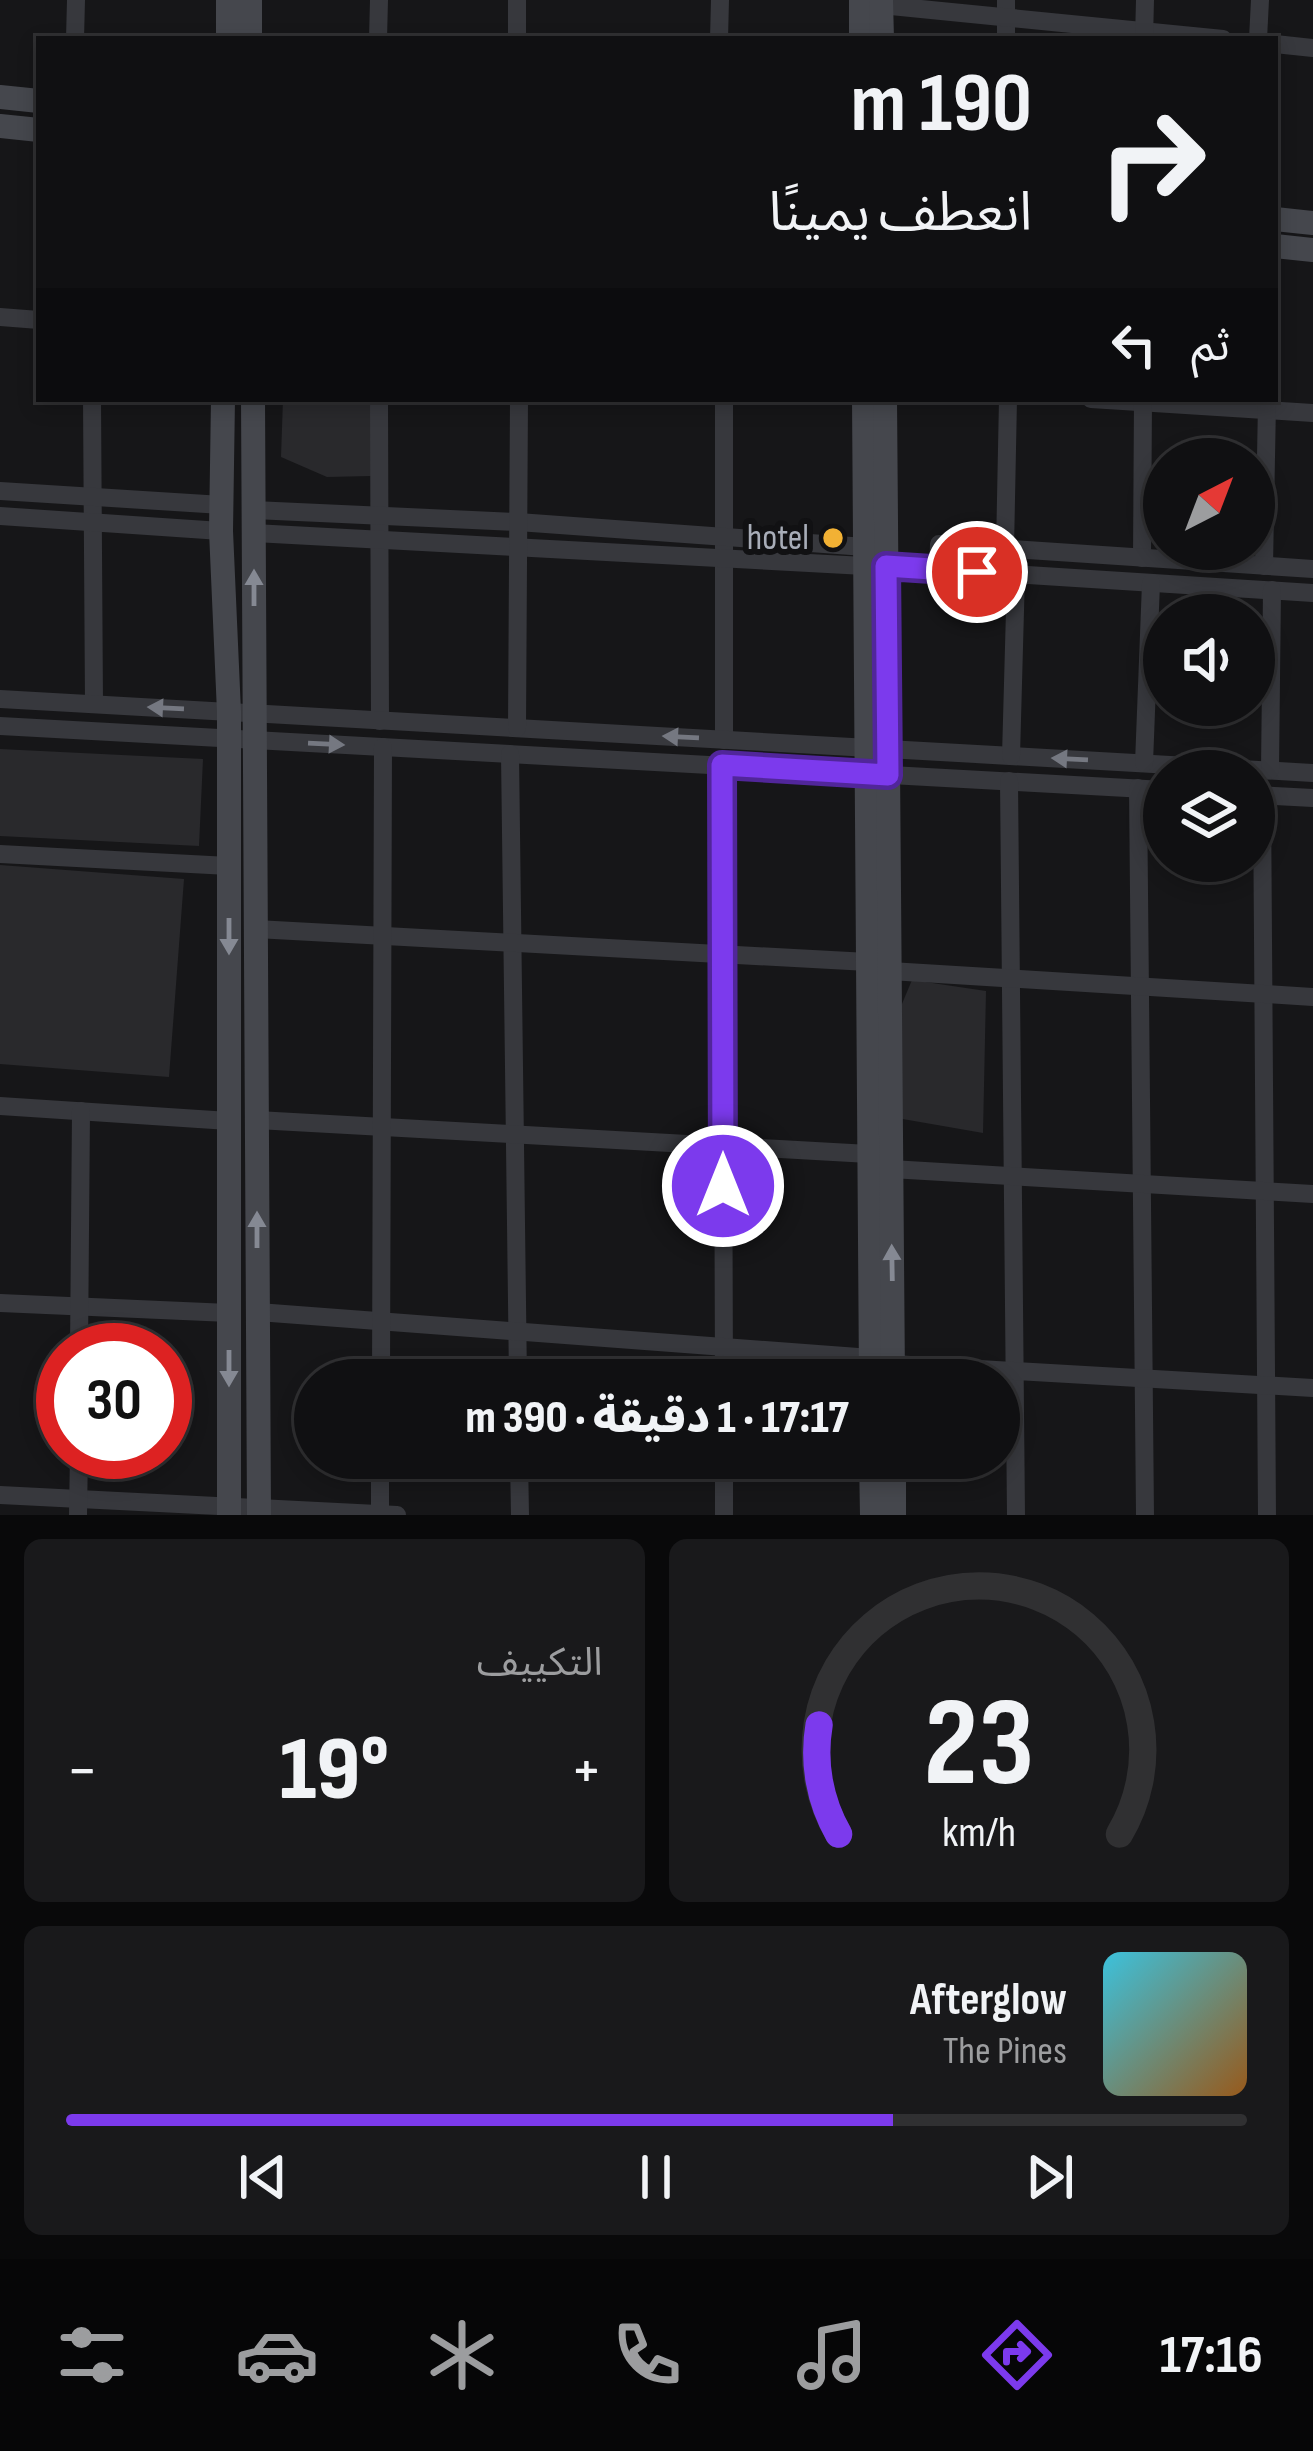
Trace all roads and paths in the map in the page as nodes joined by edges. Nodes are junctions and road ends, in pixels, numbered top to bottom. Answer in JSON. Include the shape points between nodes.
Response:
{"nodes":[{"id":1,"x":76,"y":0,"type":"edge"},
{"id":2,"x":228,"y":0,"type":"edge"},
{"id":3,"x":250,"y":0,"type":"edge"},
{"id":4,"x":379,"y":0,"type":"edge"},
{"id":5,"x":517,"y":0,"type":"edge"},
{"id":6,"x":720,"y":0,"type":"edge"},
{"id":7,"x":1145,"y":0,"type":"edge"},
{"id":8,"x":1260,"y":0,"type":"edge"},
{"id":9,"x":874,"y":2,"type":"edge"},
{"id":10,"x":1005,"y":9,"type":"edge"},
{"id":11,"x":1144,"y":35,"type":"edge"},
{"id":12,"x":75,"y":36,"type":"edge"},
{"id":13,"x":228,"y":36,"type":"edge"},
{"id":14,"x":250,"y":36,"type":"edge"},
{"id":15,"x":378,"y":36,"type":"edge"},
{"id":16,"x":517,"y":36,"type":"edge"},
{"id":17,"x":719,"y":36,"type":"edge"},
{"id":18,"x":862,"y":36,"type":"edge"},
{"id":19,"x":881,"y":36,"type":"edge"},
{"id":20,"x":1258,"y":36,"type":"edge"},
{"id":21,"x":1278,"y":44,"type":"edge"},
{"id":22,"x":1313,"y":48,"type":"edge"},
{"id":23,"x":0,"y":98,"type":"edge"},
{"id":24,"x":36,"y":101,"type":"edge"},
{"id":25,"x":0,"y":126,"type":"edge"},
{"id":26,"x":36,"y":130,"type":"edge"},
{"id":27,"x":1278,"y":219,"type":"edge"},
{"id":28,"x":1313,"y":223,"type":"edge"},
{"id":29,"x":1278,"y":246,"type":"edge"},
{"id":30,"x":1313,"y":250,"type":"edge"},
{"id":31,"x":0,"y":317,"type":"edge"},
{"id":32,"x":36,"y":320,"type":"edge"},
{"id":33,"x":92,"y":402,"type":"edge"},
{"id":34,"x":224,"y":402,"type":"edge"},
{"id":35,"x":253,"y":402,"type":"edge"},
{"id":36,"x":379,"y":402,"type":"edge"},
{"id":37,"x":519,"y":402,"type":"edge"},
{"id":38,"x":724,"y":402,"type":"edge"},
{"id":39,"x":864,"y":402,"type":"edge"},
{"id":40,"x":885,"y":402,"type":"edge"},
{"id":41,"x":1008,"y":402,"type":"edge"},
{"id":42,"x":1143,"y":402,"type":"edge"},
{"id":43,"x":1184,"y":402,"type":"edge"},
{"id":44,"x":1267,"y":404,"type":"edge"},
{"id":45,"x":1313,"y":413,"type":"edge"},
{"id":46,"x":1266,"y":438,"type":"edge"},
{"id":47,"x":0,"y":491,"type":"edge"},
{"id":48,"x":92,"y":497,"type":"junction"},
{"id":49,"x":380,"y":514,"type":"junction"},
{"id":50,"x":0,"y":516,"type":"edge"},
{"id":51,"x":221,"y":518,"type":"junction"},
{"id":52,"x":253,"y":521,"type":"junction"},
{"id":53,"x":518,"y":522,"type":"junction"},
{"id":54,"x":92,"y":523,"type":"junction"},
{"id":55,"x":724,"y":536,"type":"junction"},
{"id":56,"x":380,"y":538,"type":"junction"},
{"id":57,"x":518,"y":548,"type":"junction"},
{"id":58,"x":1005,"y":549,"type":"junction"},
{"id":59,"x":1142,"y":558,"type":"joint"},
{"id":60,"x":724,"y":559,"type":"junction"},
{"id":61,"x":872,"y":560,"type":"junction"},
{"id":62,"x":1275,"y":567,"type":"edge"},
{"id":63,"x":938,"y":569,"type":"junction"},
{"id":64,"x":1313,"y":569,"type":"edge"},
{"id":65,"x":1016,"y":574,"type":"junction"},
{"id":66,"x":1151,"y":583,"type":"junction"},
{"id":67,"x":1272,"y":590,"type":"junction"},
{"id":68,"x":1313,"y":593,"type":"edge"},
{"id":69,"x":0,"y":699,"type":"edge"},
{"id":70,"x":94,"y":704,"type":"junction"},
{"id":71,"x":242,"y":713,"type":"junction"},
{"id":72,"x":380,"y":721,"type":"junction"},
{"id":73,"x":0,"y":725,"type":"edge"},
{"id":74,"x":517,"y":728,"type":"junction"},
{"id":75,"x":229,"y":738,"type":"junction"},
{"id":76,"x":255,"y":740,"type":"junction"},
{"id":77,"x":724,"y":740,"type":"junction"},
{"id":78,"x":383,"y":747,"type":"junction"},
{"id":79,"x":1145,"y":750,"type":"edge"},
{"id":80,"x":1270,"y":750,"type":"edge"},
{"id":81,"x":510,"y":754,"type":"junction"},
{"id":82,"x":1011,"y":756,"type":"junction"},
{"id":83,"x":877,"y":761,"type":"junction"},
{"id":84,"x":1143,"y":763,"type":"edge"},
{"id":85,"x":722,"y":765,"type":"junction"},
{"id":86,"x":1275,"y":770,"type":"edge"},
{"id":87,"x":1313,"y":773,"type":"edge"},
{"id":88,"x":1010,"y":781,"type":"junction"},
{"id":89,"x":1138,"y":788,"type":"junction"},
{"id":90,"x":1143,"y":788,"type":"edge"},
{"id":91,"x":1275,"y":796,"type":"edge"},
{"id":92,"x":1313,"y":798,"type":"edge"},
{"id":93,"x":0,"y":854,"type":"edge"},
{"id":94,"x":229,"y":866,"type":"junction"},
{"id":95,"x":1260,"y":882,"type":"edge"},
{"id":96,"x":256,"y":929,"type":"junction"},
{"id":97,"x":382,"y":936,"type":"junction"},
{"id":98,"x":511,"y":943,"type":"junction"},
{"id":99,"x":723,"y":954,"type":"junction"},
{"id":100,"x":879,"y":967,"type":"junction"},
{"id":101,"x":1011,"y":979,"type":"junction"},
{"id":102,"x":1140,"y":986,"type":"junction"},
{"id":103,"x":1263,"y":994,"type":"junction"},
{"id":104,"x":1313,"y":997,"type":"edge"},
{"id":105,"x":0,"y":1106,"type":"edge"},
{"id":106,"x":81,"y":1111,"type":"junction"},
{"id":107,"x":257,"y":1120,"type":"junction"},
{"id":108,"x":229,"y":1121,"type":"junction"},
{"id":109,"x":382,"y":1127,"type":"junction"},
{"id":110,"x":514,"y":1135,"type":"junction"},
{"id":111,"x":723,"y":1146,"type":"junction"},
{"id":112,"x":869,"y":1154,"type":"junction"},
{"id":113,"x":891,"y":1169,"type":"junction"},
{"id":114,"x":1013,"y":1176,"type":"junction"},
{"id":115,"x":1142,"y":1184,"type":"junction"},
{"id":116,"x":1264,"y":1191,"type":"junction"},
{"id":117,"x":1313,"y":1193,"type":"edge"},
{"id":118,"x":0,"y":1303,"type":"edge"},
{"id":119,"x":80,"y":1306,"type":"junction"},
{"id":120,"x":258,"y":1312,"type":"junction"},
{"id":121,"x":229,"y":1313,"type":"junction"},
{"id":122,"x":381,"y":1322,"type":"junction"},
{"id":123,"x":80,"y":1323,"type":"edge"},
{"id":124,"x":517,"y":1332,"type":"junction"},
{"id":125,"x":724,"y":1347,"type":"junction"},
{"id":126,"x":381,"y":1359,"type":"edge"},
{"id":127,"x":518,"y":1359,"type":"edge"},
{"id":128,"x":724,"y":1359,"type":"edge"},
{"id":129,"x":803,"y":1359,"type":"edge"},
{"id":130,"x":881,"y":1359,"type":"edge"},
{"id":131,"x":883,"y":1359,"type":"edge"},
{"id":132,"x":1015,"y":1359,"type":"edge"},
{"id":133,"x":1020,"y":1371,"type":"edge"},
{"id":134,"x":1144,"y":1379,"type":"junction"},
{"id":135,"x":1266,"y":1385,"type":"junction"},
{"id":136,"x":1313,"y":1388,"type":"edge"},
{"id":137,"x":380,"y":1479,"type":"edge"},
{"id":138,"x":519,"y":1479,"type":"edge"},
{"id":139,"x":724,"y":1479,"type":"edge"},
{"id":140,"x":871,"y":1479,"type":"edge"},
{"id":141,"x":894,"y":1479,"type":"edge"},
{"id":142,"x":1016,"y":1479,"type":"edge"},
{"id":143,"x":0,"y":1495,"type":"edge"},
{"id":144,"x":78,"y":1507,"type":"edge"},
{"id":145,"x":229,"y":1511,"type":"edge"},
{"id":146,"x":259,"y":1512,"type":"edge"},
{"id":147,"x":380,"y":1515,"type":"edge"},
{"id":148,"x":398,"y":1515,"type":"edge"},
{"id":149,"x":520,"y":1515,"type":"edge"},
{"id":150,"x":724,"y":1515,"type":"edge"},
{"id":151,"x":872,"y":1515,"type":"edge"},
{"id":152,"x":894,"y":1515,"type":"edge"},
{"id":153,"x":1016,"y":1515,"type":"edge"},
{"id":154,"x":1145,"y":1515,"type":"edge"},
{"id":155,"x":1267,"y":1515,"type":"edge"}],
"edges":[{"from":1,"to":12,"type":"street"},
{"from":2,"to":13,"type":"main road"},
{"from":3,"to":14,"type":"main road"},
{"from":4,"to":15,"type":"street"},
{"from":5,"to":16,"type":"street"},
{"from":6,"to":17,"type":"street"},
{"from":7,"to":11,"type":"street"},
{"from":8,"to":20,"type":"street"},
{"from":9,"to":10,"type":"street"},
{"from":9,"to":18,"type":"main road"},
{"from":9,"to":19,"type":"main road"},
{"from":10,"to":11,"type":"street"},
{"from":21,"to":22,"type":"street"},
{"from":23,"to":24,"type":"main road"},
{"from":25,"to":26,"type":"main road"},
{"from":27,"to":28,"type":"main road"},
{"from":29,"to":30,"type":"main road"},
{"from":31,"to":32,"type":"street"},
{"from":33,"to":48,"type":"street"},
{"from":34,"to":51,"type":"main road"},
{"from":35,"to":52,"type":"main road"},
{"from":36,"to":49,"type":"street"},
{"from":37,"to":53,"type":"street"},
{"from":38,"to":55,"type":"street"},
{"from":39,"to":61,"type":"main road"},
{"from":40,"to":61,"type":"main road"},
{"from":41,"to":58,"type":"street"},
{"from":42,"to":59,"type":"street"},
{"from":43,"to":44,"type":"street"},
{"from":44,"to":45,"type":"street"},
{"from":44,"to":46,"type":"street"},
{"from":47,"to":48,"type":"street"},
{"from":48,"to":51,"type":"street"},
{"from":48,"to":54,"type":"street"},
{"from":49,"to":52,"type":"street"},
{"from":49,"to":53,"type":"street"},
{"from":49,"to":56,"type":"street"},
{"from":50,"to":54,"type":"street"},
{"from":51,"to":54,"type":"street"},
{"from":51,"to":71,"type":"main road"},
{"from":52,"to":56,"type":"street"},
{"from":71,"to":52,"type":"main road","one_way":true},
{"from":53,"to":55,"type":"street"},
{"from":53,"to":57,"type":"street"},
{"from":54,"to":70,"type":"street"},
{"from":55,"to":60,"type":"street"},
{"from":55,"to":61,"type":"street"},
{"from":56,"to":57,"type":"street"},
{"from":56,"to":72,"type":"street"},
{"from":57,"to":60,"type":"street"},
{"from":57,"to":74,"type":"street"},
{"from":58,"to":59,"type":"street"},
{"from":58,"to":63,"type":"street","via":[[938,544]]},
{"from":60,"to":61,"type":"street"},
{"from":60,"to":77,"type":"street"},
{"from":61,"to":63,"type":"street"},
{"from":61,"to":83,"type":"main road"},
{"from":62,"to":64,"type":"street"},
{"from":63,"to":65,"type":"street"},
{"from":65,"to":66,"type":"street"},
{"from":65,"to":82,"type":"street"},
{"from":66,"to":67,"type":"street"},
{"from":66,"to":79,"type":"street"},
{"from":67,"to":68,"type":"street"},
{"from":67,"to":80,"type":"street"},
{"from":69,"to":70,"type":"street"},
{"from":71,"to":70,"type":"street","one_way":true},
{"from":71,"to":72,"type":"street"},
{"from":71,"to":75,"type":"main road"},
{"from":71,"to":76,"type":"main road"},
{"from":72,"to":74,"type":"street"},
{"from":73,"to":75,"type":"street"},
{"from":77,"to":74,"type":"street","one_way":true},
{"from":75,"to":76,"type":"street"},
{"from":75,"to":94,"type":"main road"},
{"from":76,"to":78,"type":"street","one_way":true},
{"from":76,"to":96,"type":"main road"},
{"from":77,"to":83,"type":"street"},
{"from":78,"to":81,"type":"street"},
{"from":78,"to":97,"type":"street"},
{"from":81,"to":85,"type":"street"},
{"from":81,"to":98,"type":"street"},
{"from":82,"to":83,"type":"street"},
{"from":84,"to":82,"type":"street","one_way":true},
{"from":83,"to":85,"type":"street"},
{"from":83,"to":88,"type":"street"},
{"from":83,"to":100,"type":"main road"},
{"from":85,"to":99,"type":"street"},
{"from":86,"to":87,"type":"street"},
{"from":88,"to":89,"type":"street"},
{"from":88,"to":101,"type":"street"},
{"from":89,"to":90,"type":"street"},
{"from":89,"to":102,"type":"street"},
{"from":91,"to":92,"type":"street"},
{"from":93,"to":94,"type":"street"},
{"from":94,"to":108,"type":"main road","one_way":true},
{"from":95,"to":103,"type":"street"},
{"from":96,"to":97,"type":"street"},
{"from":96,"to":107,"type":"main road"},
{"from":97,"to":98,"type":"street"},
{"from":97,"to":109,"type":"street"},
{"from":98,"to":99,"type":"street"},
{"from":98,"to":110,"type":"street"},
{"from":99,"to":100,"type":"street"},
{"from":99,"to":111,"type":"street"},
{"from":100,"to":101,"type":"street"},
{"from":100,"to":112,"type":"main road"},
{"from":100,"to":113,"type":"main road"},
{"from":101,"to":102,"type":"street"},
{"from":101,"to":114,"type":"street"},
{"from":102,"to":103,"type":"street"},
{"from":102,"to":115,"type":"street"},
{"from":103,"to":104,"type":"street"},
{"from":103,"to":116,"type":"street"},
{"from":105,"to":106,"type":"street"},
{"from":106,"to":108,"type":"street"},
{"from":106,"to":119,"type":"street"},
{"from":107,"to":109,"type":"street"},
{"from":120,"to":107,"type":"main road","one_way":true},
{"from":108,"to":121,"type":"main road"},
{"from":109,"to":110,"type":"street"},
{"from":109,"to":122,"type":"street"},
{"from":110,"to":111,"type":"street"},
{"from":110,"to":124,"type":"street"},
{"from":111,"to":112,"type":"street"},
{"from":111,"to":125,"type":"street"},
{"from":112,"to":130,"type":"main road"},
{"from":113,"to":114,"type":"street"},
{"from":131,"to":113,"type":"main road","one_way":true},
{"from":114,"to":115,"type":"street"},
{"from":114,"to":132,"type":"street"},
{"from":115,"to":116,"type":"street"},
{"from":115,"to":134,"type":"street"},
{"from":116,"to":117,"type":"street"},
{"from":116,"to":135,"type":"street"},
{"from":118,"to":119,"type":"street"},
{"from":119,"to":121,"type":"street"},
{"from":119,"to":123,"type":"street"},
{"from":120,"to":122,"type":"street"},
{"from":120,"to":146,"type":"main road"},
{"from":121,"to":145,"type":"main road","one_way":true},
{"from":122,"to":124,"type":"street"},
{"from":122,"to":126,"type":"street"},
{"from":124,"to":125,"type":"street"},
{"from":124,"to":127,"type":"street"},
{"from":125,"to":128,"type":"street"},
{"from":125,"to":129,"type":"street"},
{"from":133,"to":134,"type":"street"},
{"from":134,"to":135,"type":"street"},
{"from":134,"to":154,"type":"street"},
{"from":135,"to":136,"type":"street"},
{"from":135,"to":155,"type":"street"},
{"from":137,"to":147,"type":"street"},
{"from":138,"to":149,"type":"street"},
{"from":139,"to":150,"type":"street"},
{"from":140,"to":151,"type":"main road"},
{"from":141,"to":152,"type":"main road"},
{"from":142,"to":153,"type":"street"},
{"from":143,"to":144,"type":"street"},
{"from":144,"to":145,"type":"street"},
{"from":145,"to":146,"type":"street"},
{"from":146,"to":147,"type":"street"},
{"from":147,"to":148,"type":"street"}]}
